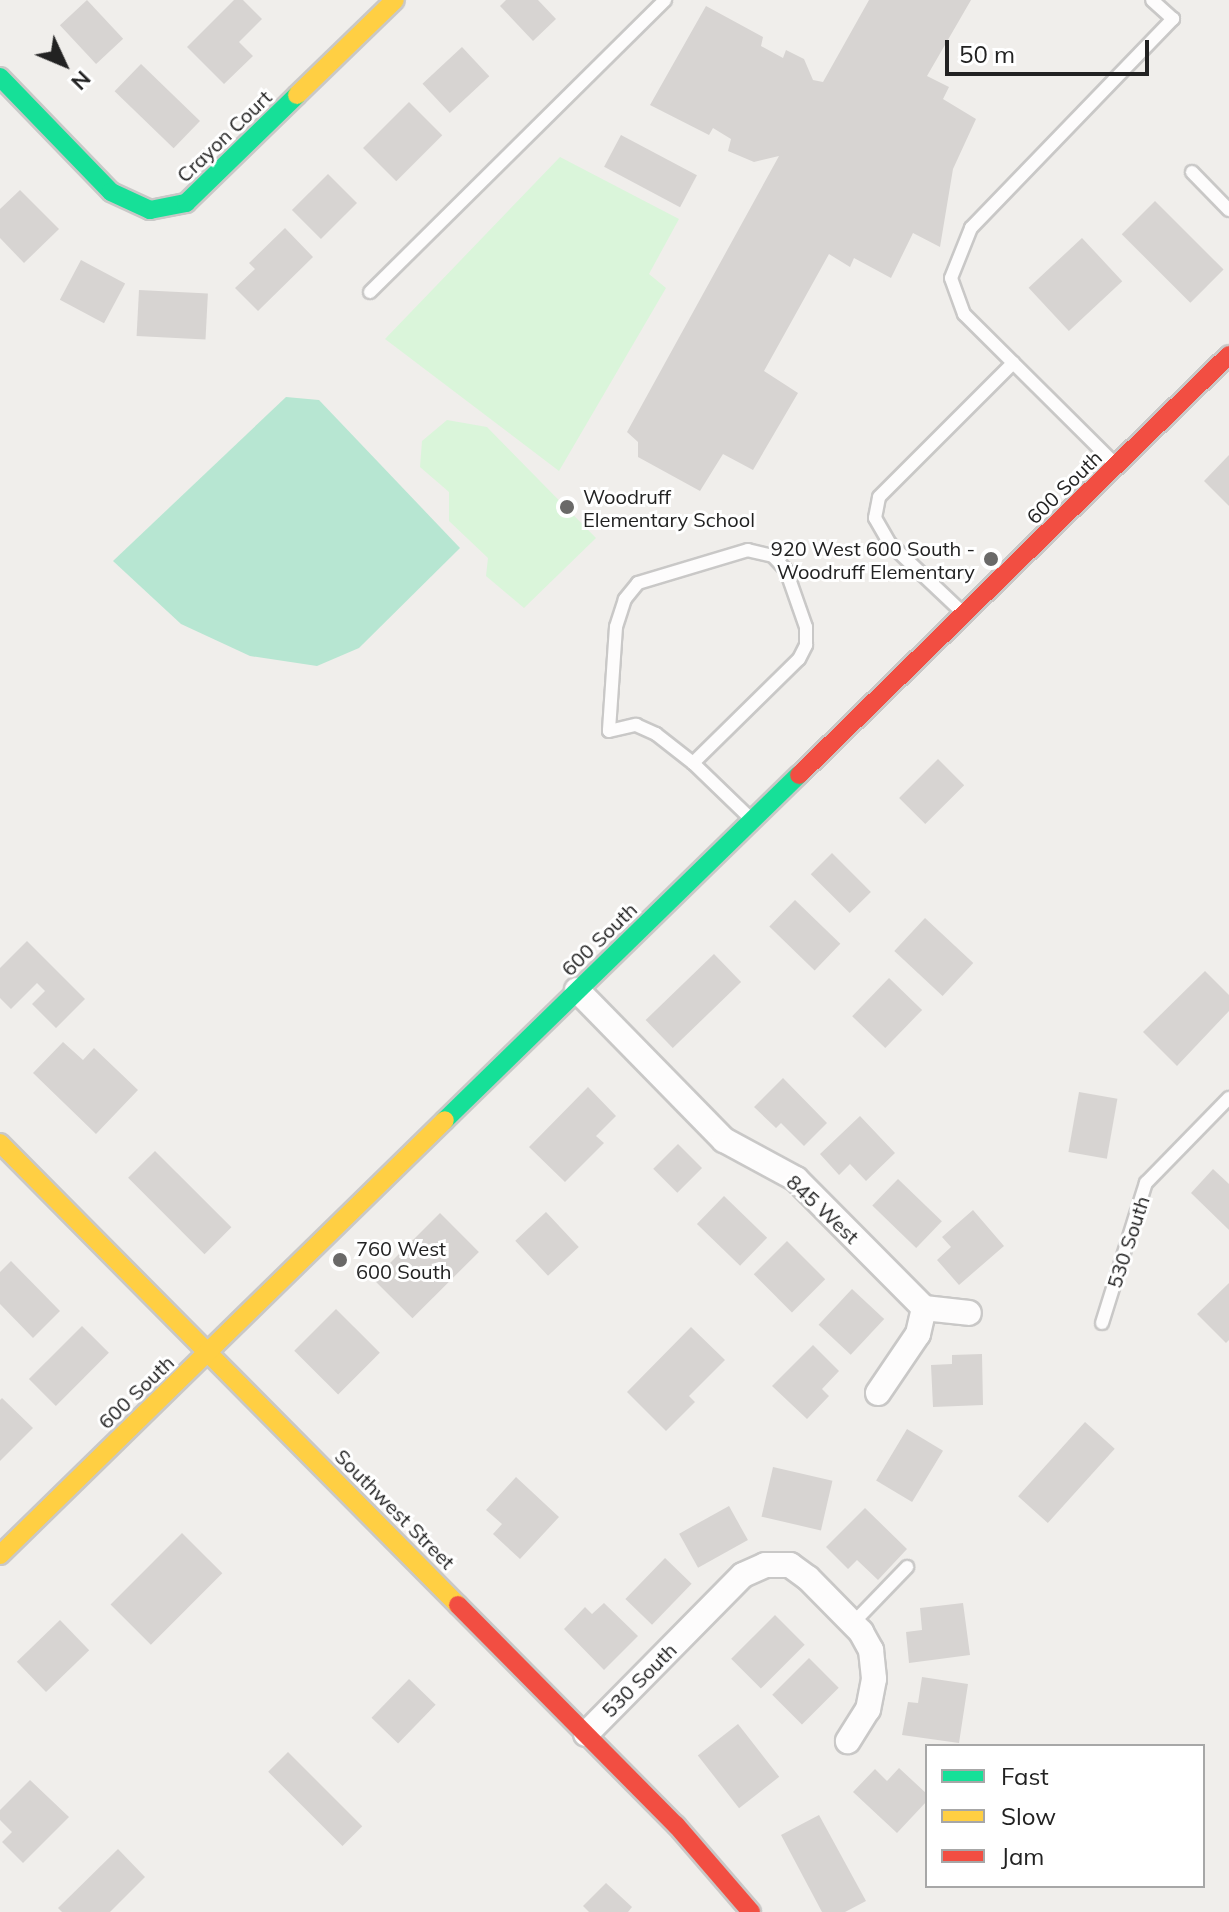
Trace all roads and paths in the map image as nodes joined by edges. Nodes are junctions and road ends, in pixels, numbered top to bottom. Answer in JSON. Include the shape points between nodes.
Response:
{"nodes":[{"id":1,"x":395,"y":0,"type":"edge"},
{"id":2,"x":665,"y":0,"type":"edge"},
{"id":3,"x":1152,"y":0,"type":"edge"},
{"id":4,"x":0,"y":77,"type":"edge"},
{"id":5,"x":1192,"y":172,"type":"dead end"},
{"id":6,"x":1229,"y":210,"type":"edge"},
{"id":7,"x":370,"y":292,"type":"dead end"},
{"id":8,"x":1229,"y":355,"type":"edge"},
{"id":9,"x":1013,"y":363,"type":"junction"},
{"id":10,"x":1117,"y":466,"type":"junction"},
{"id":11,"x":964,"y":614,"type":"junction"},
{"id":12,"x":693,"y":763,"type":"junction"},
{"id":13,"x":752,"y":820,"type":"junction"},
{"id":14,"x":577,"y":990,"type":"junction"},
{"id":15,"x":1229,"y":1098,"type":"edge"},
{"id":16,"x":0,"y":1143,"type":"edge"},
{"id":17,"x":924,"y":1308,"type":"junction"},
{"id":18,"x":969,"y":1313,"type":"dead end"},
{"id":19,"x":1102,"y":1323,"type":"dead end"},
{"id":20,"x":209,"y":1352,"type":"junction"},
{"id":21,"x":878,"y":1393,"type":"dead end"},
{"id":22,"x":0,"y":1555,"type":"edge"},
{"id":23,"x":907,"y":1567,"type":"dead end"},
{"id":24,"x":853,"y":1623,"type":"junction"},
{"id":25,"x":586,"y":1734,"type":"junction"},
{"id":26,"x":848,"y":1741,"type":"dead end"},
{"id":27,"x":751,"y":1912,"type":"edge"}],
"edges":[{"from":1,"to":4,"type":"street","name":"Crayon Court","via":[[186,203],[150,210],[111,192]]},
{"from":2,"to":7,"type":"lane"},
{"from":3,"to":9,"type":"lane","via":[[1173,19],[971,228],[951,278],[964,314]]},
{"from":5,"to":6,"type":"lane"},
{"from":8,"to":10,"type":"street","name":"600 South"},
{"from":9,"to":10,"type":"lane"},
{"from":9,"to":11,"type":"lane","via":[[879,497],[875,518],[890,544]]},
{"from":10,"to":11,"type":"street","name":"600 South"},
{"from":11,"to":13,"type":"street","name":"600 South"},
{"from":12,"to":12,"type":"lane","via":[[799,659],[806,645],[806,627],[786,570],[773,556],[748,550],[638,583],[625,599],[616,627],[609,731],[636,725]]},
{"from":12,"to":13,"type":"lane"},
{"from":13,"to":14,"type":"street","name":"600 South"},
{"from":14,"to":17,"type":"street","name":"845 West","via":[[724,1140],[796,1179]]},
{"from":14,"to":20,"type":"street","name":"600 South"},
{"from":15,"to":19,"type":"lane","name":"530 South","via":[[1146,1183]]},
{"from":16,"to":20,"type":"street","name":"Southwest Street"},
{"from":17,"to":18,"type":"street"},
{"from":17,"to":21,"type":"street","via":[[918,1334]]},
{"from":20,"to":22,"type":"street","name":"600 South"},
{"from":20,"to":25,"type":"street","name":"Southwest Street"},
{"from":23,"to":24,"type":"lane"},
{"from":24,"to":25,"type":"street","name":"530 South","via":[[790,1565],[765,1565],[743,1575]]},
{"from":24,"to":26,"type":"street","via":[[871,1650],[874,1679],[868,1709]]},
{"from":25,"to":27,"type":"street","name":"Southwest Street","via":[[676,1825]]}]}
